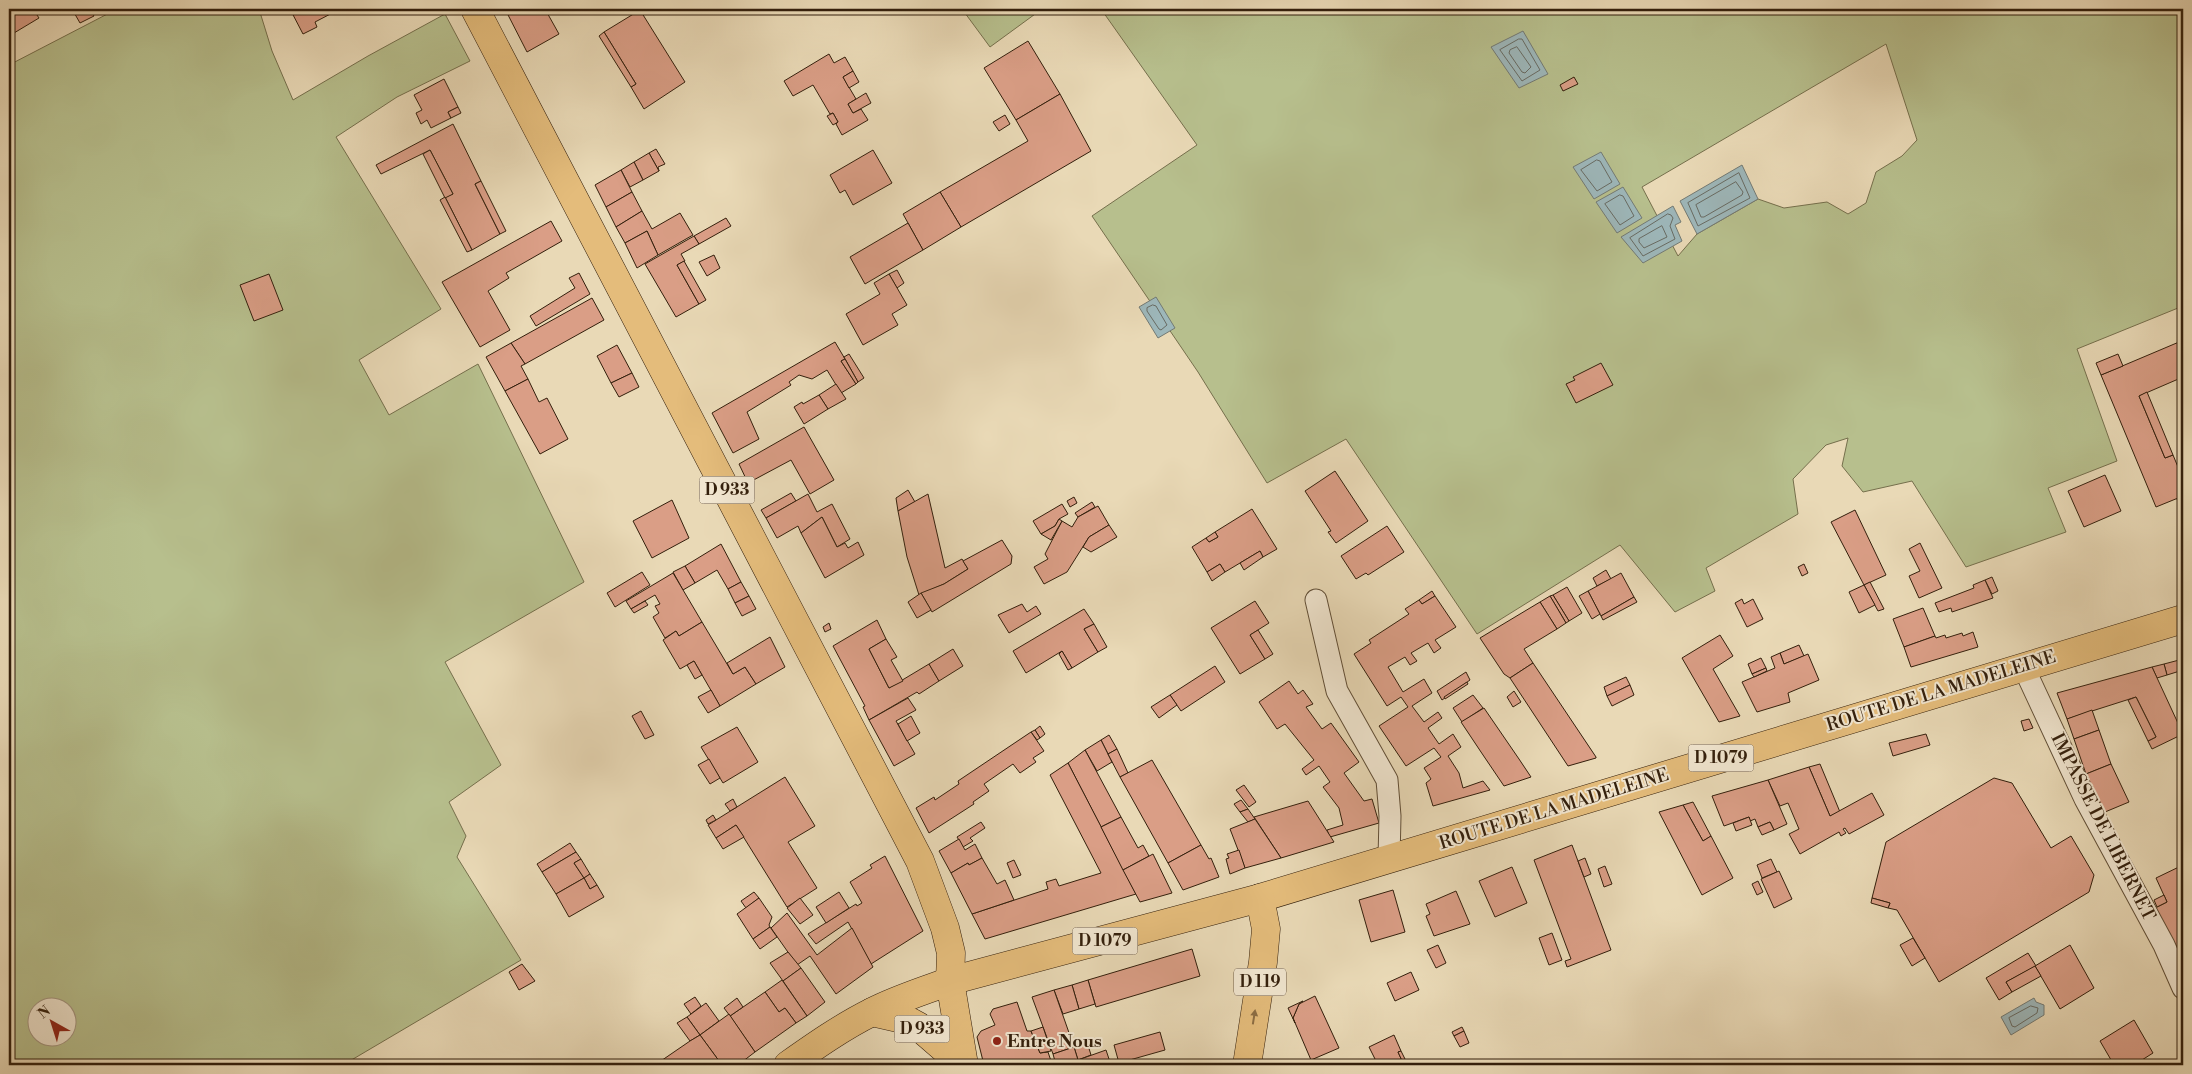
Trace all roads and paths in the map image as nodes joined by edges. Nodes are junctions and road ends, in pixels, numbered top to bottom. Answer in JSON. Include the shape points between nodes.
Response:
{"nodes":[{"id":1,"x":475,"y":9,"type":"edge"},
{"id":2,"x":1316,"y":600,"type":"dead end"},
{"id":3,"x":2183,"y":619,"type":"edge"},
{"id":4,"x":2023,"y":666,"type":"junction"},
{"id":5,"x":1389,"y":859,"type":"junction"},
{"id":6,"x":1260,"y":898,"type":"junction"},
{"id":7,"x":950,"y":981,"type":"junction"},
{"id":8,"x":2183,"y":988,"type":"edge"},
{"id":9,"x":872,"y":1012,"type":"junction"},
{"id":10,"x":788,"y":1065,"type":"edge"},
{"id":11,"x":963,"y":1065,"type":"edge"},
{"id":12,"x":1247,"y":1065,"type":"edge"}],
"edges":[{"from":1,"to":7,"type":"main road","number":"D 933","via":[[920,861],[949,944]]},
{"from":2,"to":5,"type":"street","via":[[1337,691],[1387,780]]},
{"from":3,"to":4,"type":"main road","name":"ROUTE DE LA MADELEINE","number":"D 1079"},
{"from":4,"to":5,"type":"main road","name":"ROUTE DE LA MADELEINE","number":"D 1079"},
{"from":4,"to":8,"type":"street","name":"IMPASSE DE LIBERNET","via":[[2086,799],[2164,945]]},
{"from":5,"to":6,"type":"main road","name":"ROUTE DE LA MADELEINE","number":"D 1079"},
{"from":6,"to":7,"type":"main road","name":"ROUTE DE LA MADELEINE","number":"D 1079"},
{"from":12,"to":6,"type":"main road","number":"D 119","one_way":true,"via":[[1266,929]]},
{"from":7,"to":9,"type":"main road","number":"D 1079"},
{"from":7,"to":11,"type":"main road","number":"D 933"},
{"from":9,"to":10,"type":"main road","number":"D 1079"},
{"from":9,"to":11,"type":"main road","number":"D 933","via":[[907,1020],[918,1026]]}]}
